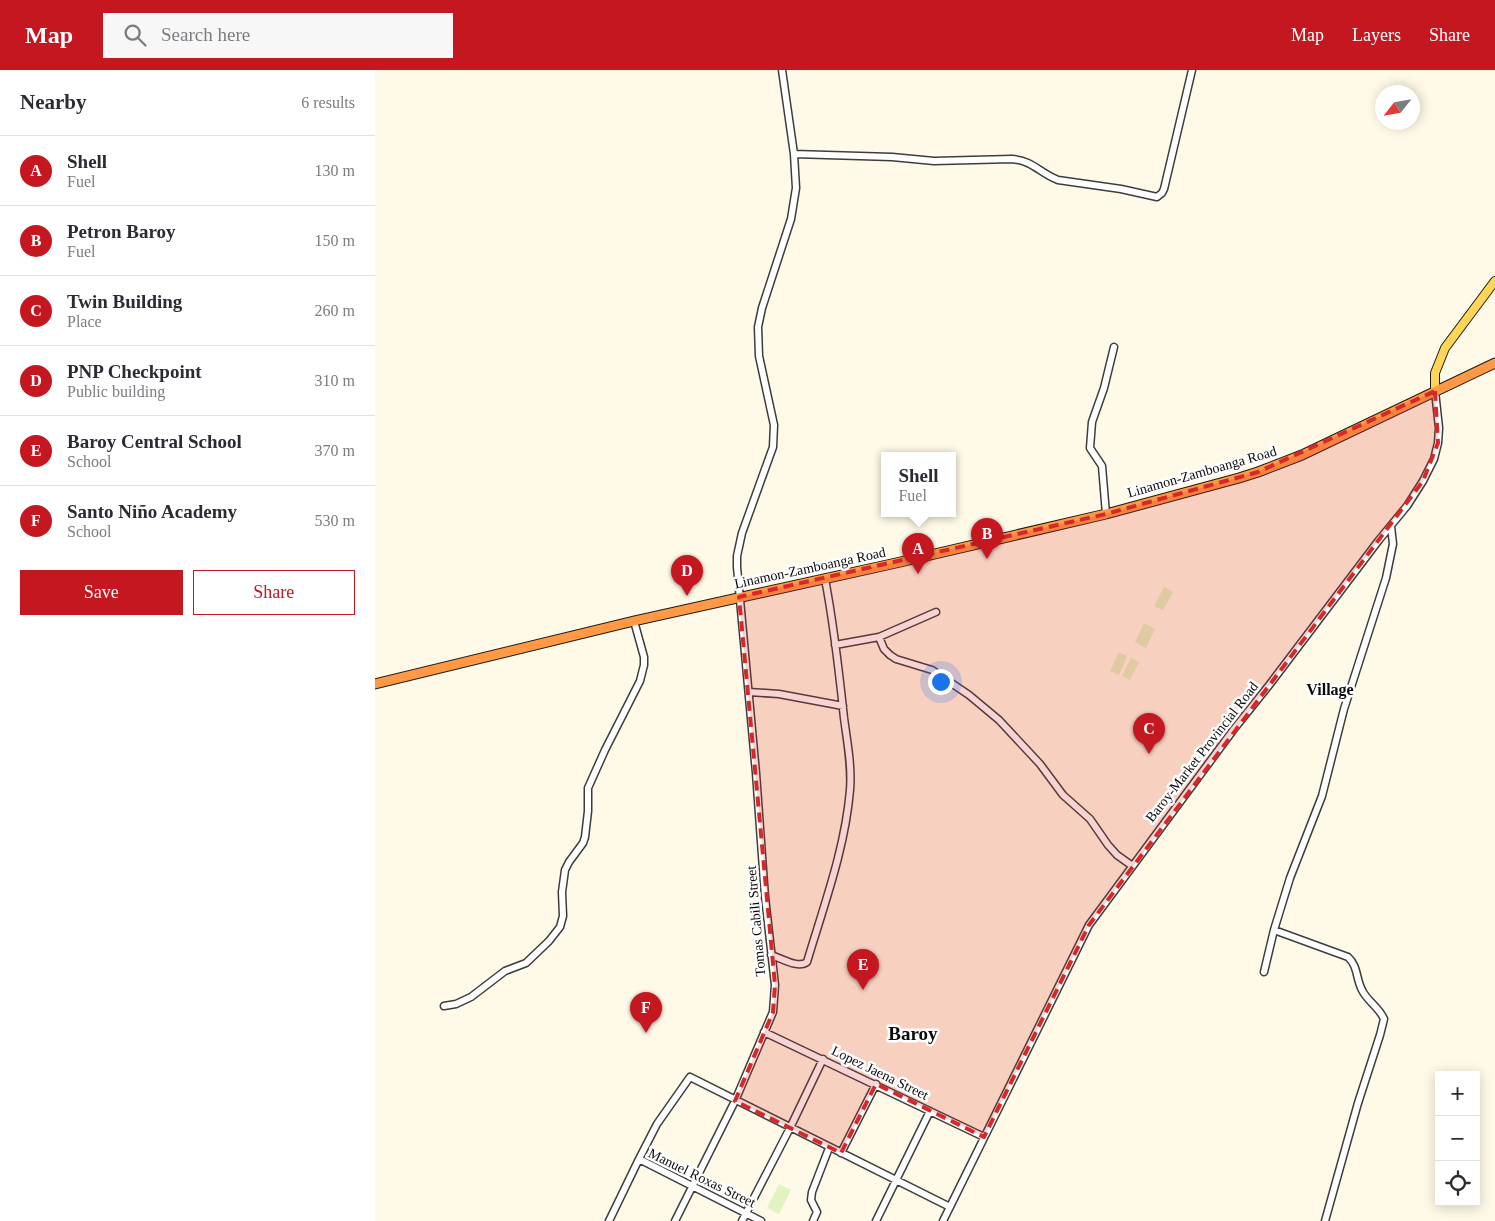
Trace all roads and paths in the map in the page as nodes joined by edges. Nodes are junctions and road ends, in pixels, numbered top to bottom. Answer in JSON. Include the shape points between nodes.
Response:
{"nodes":[{"id":1,"x":782,"y":70,"type":"edge"},
{"id":2,"x":1192,"y":70,"type":"edge"},
{"id":3,"x":795,"y":154,"type":"junction"},
{"id":4,"x":1495,"y":281,"type":"edge"},
{"id":5,"x":1114,"y":348,"type":"dead end"},
{"id":6,"x":1495,"y":363,"type":"edge"},
{"id":7,"x":1435,"y":391,"type":"junction"},
{"id":8,"x":1106,"y":514,"type":"junction"},
{"id":9,"x":1391,"y":526,"type":"junction"},
{"id":10,"x":825,"y":579,"type":"junction"},
{"id":11,"x":739,"y":597,"type":"junction"},
{"id":12,"x":936,"y":612,"type":"dead end"},
{"id":13,"x":634,"y":621,"type":"junction"},
{"id":14,"x":879,"y":637,"type":"junction"},
{"id":15,"x":835,"y":645,"type":"junction"},
{"id":16,"x":375,"y":684,"type":"edge"},
{"id":17,"x":749,"y":692,"type":"junction"},
{"id":18,"x":843,"y":706,"type":"junction"},
{"id":19,"x":1131,"y":865,"type":"junction"},
{"id":20,"x":1274,"y":930,"type":"junction"},
{"id":21,"x":771,"y":954,"type":"junction"},
{"id":22,"x":1264,"y":972,"type":"dead end"},
{"id":23,"x":444,"y":1006,"type":"dead end"},
{"id":24,"x":764,"y":1032,"type":"junction"},
{"id":25,"x":823,"y":1059,"type":"junction"},
{"id":26,"x":876,"y":1084,"type":"junction"},
{"id":27,"x":735,"y":1100,"type":"junction"},
{"id":28,"x":930,"y":1111,"type":"junction"},
{"id":29,"x":790,"y":1128,"type":"junction"},
{"id":30,"x":984,"y":1137,"type":"junction"},
{"id":31,"x":829,"y":1148,"type":"junction"},
{"id":32,"x":841,"y":1153,"type":"junction"},
{"id":33,"x":639,"y":1160,"type":"junction"},
{"id":34,"x":895,"y":1180,"type":"junction"},
{"id":35,"x":693,"y":1186,"type":"junction"},
{"id":36,"x":950,"y":1207,"type":"junction"},
{"id":37,"x":745,"y":1214,"type":"junction"},
{"id":38,"x":609,"y":1221,"type":"edge"},
{"id":39,"x":675,"y":1221,"type":"edge"},
{"id":40,"x":741,"y":1221,"type":"edge"},
{"id":41,"x":761,"y":1221,"type":"edge"},
{"id":42,"x":813,"y":1221,"type":"edge"},
{"id":43,"x":876,"y":1221,"type":"edge"},
{"id":44,"x":943,"y":1221,"type":"edge"},
{"id":45,"x":1325,"y":1221,"type":"edge"}],
"edges":[{"from":1,"to":3,"type":"street","name":"Tomas Cabili Street"},
{"from":2,"to":3,"type":"street","via":[[1164,189],[1157,197],[1058,180],[1023,160],[934,161]]},
{"from":3,"to":11,"type":"street","name":"Tomas Cabili Street","via":[[794,207],[759,327],[759,356],[774,425],[773,447],[739,541]]},
{"from":4,"to":7,"type":"main road","via":[[1445,348],[1435,373]]},
{"from":5,"to":8,"type":"street","via":[[1092,422],[1090,448],[1102,466]]},
{"from":6,"to":7,"type":"highway","name":"Linamon-Zamboanga Road"},
{"from":7,"to":8,"type":"highway","name":"Linamon-Zamboanga Road","via":[[1303,455],[1258,472]]},
{"from":7,"to":9,"type":"street","name":"Baroy-Market Provincial Road","via":[[1439,428],[1434,459],[1411,500]]},
{"from":8,"to":10,"type":"highway","name":"Linamon-Zamboanga Road"},
{"from":9,"to":19,"type":"street","name":"Baroy-Market Provincial Road"},
{"from":9,"to":20,"type":"street","via":[[1393,544],[1386,578],[1344,709],[1322,796]]},
{"from":10,"to":11,"type":"highway","name":"Linamon-Zamboanga Road"},
{"from":10,"to":15,"type":"street"},
{"from":11,"to":13,"type":"highway","name":"Linamon-Zamboanga Road"},
{"from":11,"to":17,"type":"street","name":"Tomas Cabili Street"},
{"from":12,"to":14,"type":"street"},
{"from":13,"to":16,"type":"highway","name":"Linamon-Zamboanga Road"},
{"from":13,"to":23,"type":"street","via":[[645,657],[644,665],[640,681],[588,788],[585,836],[565,870],[560,927],[525,962],[505,971],[471,997]]},
{"from":14,"to":15,"type":"street"},
{"from":14,"to":19,"type":"street","via":[[890,655],[932,670],[999,720],[1040,764],[1063,795],[1090,819],[1117,855]]},
{"from":15,"to":18,"type":"street"},
{"from":17,"to":18,"type":"street"},
{"from":17,"to":21,"type":"street","name":"Tomas Cabili Street"},
{"from":18,"to":21,"type":"street","via":[[850,788],[833,880],[807,962],[800,965]]},
{"from":19,"to":30,"type":"street","name":"Baroy-Market Provincial Road","via":[[1085,932]]},
{"from":20,"to":22,"type":"street"},
{"from":20,"to":45,"type":"street","via":[[1348,957],[1354,965],[1362,991],[1384,1018]]},
{"from":21,"to":24,"type":"street","name":"Tomas Cabili Street","via":[[775,998]]},
{"from":24,"to":25,"type":"street","name":"Lopez Jaena Street"},
{"from":24,"to":27,"type":"street","name":"Tomas Cabili Street"},
{"from":25,"to":26,"type":"street","name":"Lopez Jaena Street"},
{"from":25,"to":29,"type":"street"},
{"from":26,"to":28,"type":"street","name":"Lopez Jaena Street"},
{"from":26,"to":32,"type":"street"},
{"from":27,"to":29,"type":"street"},
{"from":27,"to":33,"type":"street","via":[[690,1077],[657,1124]]},
{"from":27,"to":35,"type":"street","name":"Tomas Cabili Street"},
{"from":28,"to":30,"type":"street","name":"Lopez Jaena Street"},
{"from":28,"to":34,"type":"street"},
{"from":29,"to":31,"type":"street"},
{"from":29,"to":37,"type":"street"},
{"from":30,"to":36,"type":"street","name":"Baroy-Market Provincial Road"},
{"from":31,"to":32,"type":"street"},
{"from":31,"to":42,"type":"street","via":[[812,1192],[811,1200],[817,1212]]},
{"from":32,"to":34,"type":"street"},
{"from":33,"to":35,"type":"street","name":"Manuel Roxas Street"},
{"from":33,"to":38,"type":"street","name":"Manuel Roxas Street"},
{"from":34,"to":36,"type":"street"},
{"from":34,"to":43,"type":"street"},
{"from":35,"to":37,"type":"street","name":"Manuel Roxas Street"},
{"from":35,"to":39,"type":"street","name":"Tomas Cabili Street"},
{"from":36,"to":44,"type":"street","name":"Baroy-Market Provincial Road"},
{"from":37,"to":40,"type":"street"},
{"from":37,"to":41,"type":"street","name":"Manuel Roxas Street"}]}
